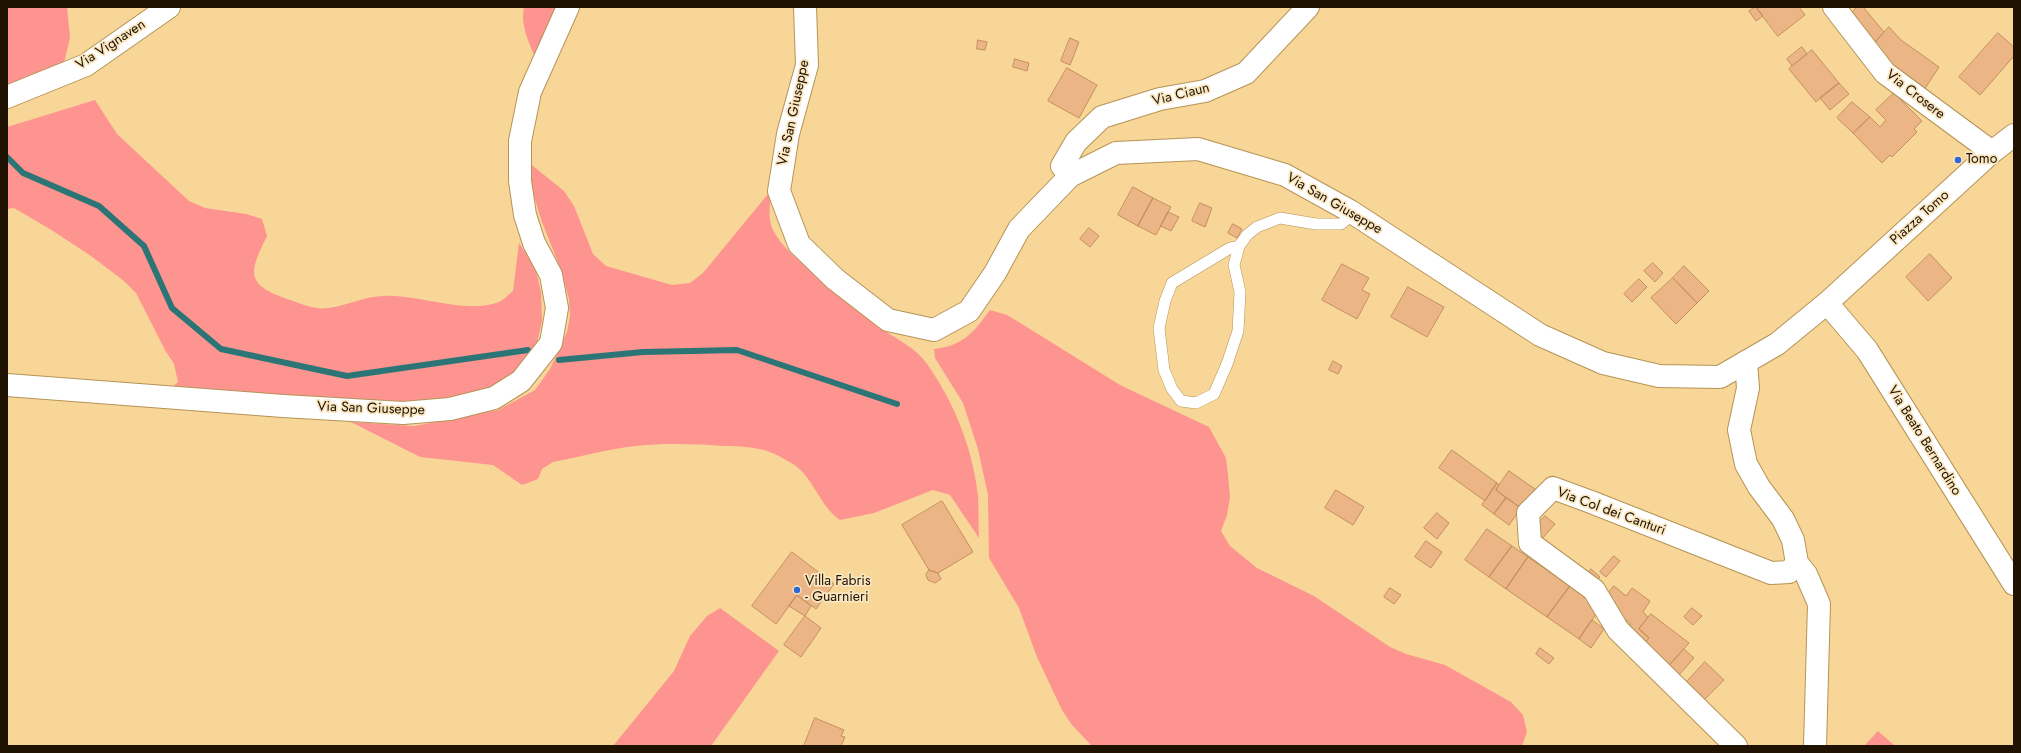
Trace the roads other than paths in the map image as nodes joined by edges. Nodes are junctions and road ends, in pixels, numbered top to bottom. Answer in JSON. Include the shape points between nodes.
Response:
{"nodes":[{"id":1,"x":168,"y":7,"type":"edge"},
{"id":2,"x":568,"y":7,"type":"edge"},
{"id":3,"x":805,"y":7,"type":"edge"},
{"id":4,"x":1308,"y":7,"type":"edge"},
{"id":5,"x":1834,"y":7,"type":"edge"},
{"id":6,"x":7,"y":97,"type":"edge"},
{"id":7,"x":2014,"y":135,"type":"edge"},
{"id":8,"x":1992,"y":152,"type":"junction"},
{"id":9,"x":1070,"y":176,"type":"junction"},
{"id":10,"x":1354,"y":214,"type":"junction"},
{"id":11,"x":1239,"y":246,"type":"junction"},
{"id":12,"x":1827,"y":303,"type":"junction"},
{"id":13,"x":1746,"y":362,"type":"junction"},
{"id":14,"x":7,"y":385,"type":"edge"},
{"id":15,"x":1797,"y":563,"type":"junction"},
{"id":16,"x":2014,"y":584,"type":"edge"},
{"id":17,"x":1736,"y":746,"type":"edge"},
{"id":18,"x":1815,"y":746,"type":"edge"}],
"edges":[{"from":1,"to":6,"type":"street","name":"Via Vignaven","via":[[86,65]]},
{"from":2,"to":14,"type":"street","name":"Via San Giuseppe","via":[[530,92],[520,140],[520,180],[524,215],[551,275],[557,308],[551,343],[521,381],[494,398],[450,409],[402,413]]},
{"from":3,"to":9,"type":"street","name":"Via San Giuseppe","via":[[807,65],[788,134],[778,191],[799,244],[835,279],[888,320],[934,330],[969,311],[995,273],[1019,229]]},
{"from":4,"to":9,"type":"street","name":"Via Ciaun","via":[[1246,73],[1205,91],[1160,99],[1102,117],[1076,142],[1062,166]]},
{"from":5,"to":8,"type":"street","name":"Via Crosere","via":[[1885,73]]},
{"from":7,"to":8,"type":"street","name":"Piazza Tomo"},
{"from":8,"to":12,"type":"street","name":"Piazza Tomo"},
{"from":9,"to":10,"type":"street","name":"Via San Giuseppe","via":[[1116,153],[1198,148],[1285,175]]},
{"from":10,"to":11,"type":"lane","via":[[1341,224],[1316,224],[1280,218],[1257,227]]},
{"from":10,"to":13,"type":"street","name":"Via San Giuseppe","via":[[1540,335],[1603,363],[1659,376],[1720,378]]},
{"from":11,"to":11,"type":"lane","via":[[1230,248],[1188,272],[1172,284],[1167,295],[1158,328],[1160,345],[1164,370],[1172,389],[1181,401],[1196,403],[1214,394],[1227,364],[1238,331],[1240,292],[1234,265]]},
{"from":12,"to":13,"type":"street","name":"Via San Giuseppe","via":[[1777,344]]},
{"from":12,"to":16,"type":"street","name":"Via Beato Bernardino","via":[[1867,350]]},
{"from":13,"to":15,"type":"street","via":[[1748,388],[1739,430],[1746,464],[1759,488],[1783,519],[1793,540]]},
{"from":15,"to":17,"type":"street","name":"Via Col dei Canturi","via":[[1789,572],[1771,573],[1553,488],[1528,513],[1530,543],[1594,590],[1618,630]]},
{"from":15,"to":18,"type":"street","via":[[1806,574],[1819,604]]}]}
